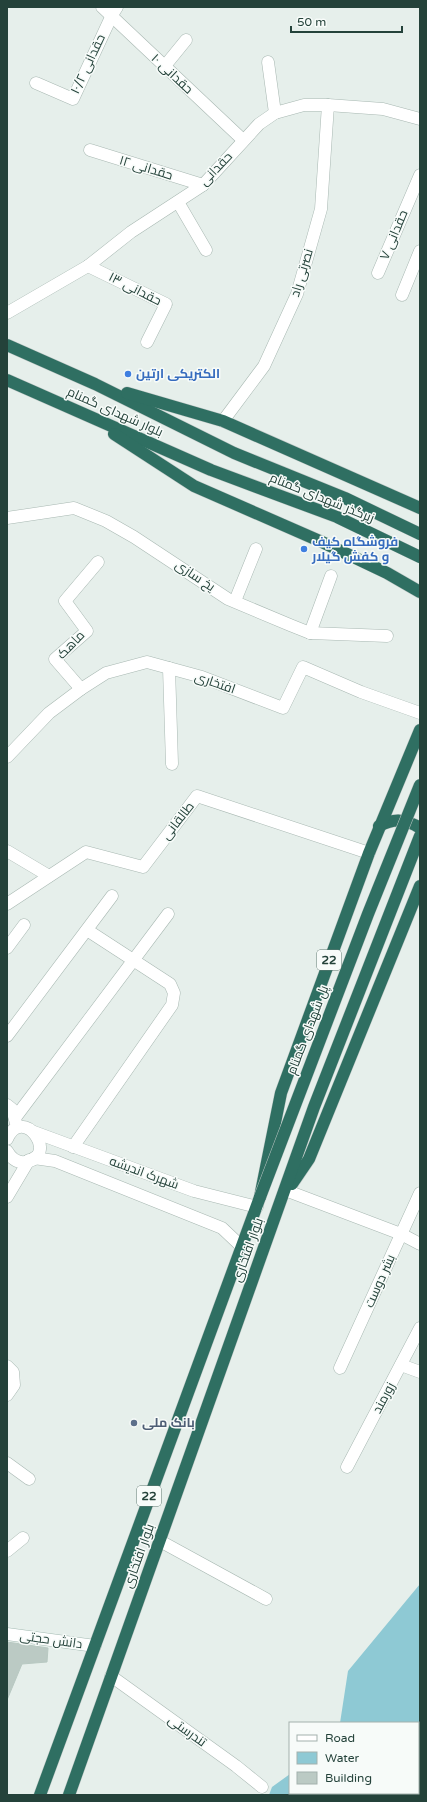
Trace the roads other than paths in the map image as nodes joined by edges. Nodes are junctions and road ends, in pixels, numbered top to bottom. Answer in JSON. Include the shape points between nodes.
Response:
{"nodes":[{"id":1,"x":110,"y":10,"type":"edge"},
{"id":2,"x":186,"y":40,"type":"dead end"},
{"id":3,"x":268,"y":62,"type":"dead end"},
{"id":4,"x":164,"y":67,"type":"junction"},
{"id":5,"x":36,"y":83,"type":"dead end"},
{"id":6,"x":328,"y":105,"type":"junction"},
{"id":7,"x":275,"y":113,"type":"junction"},
{"id":8,"x":420,"y":119,"type":"edge"},
{"id":9,"x":243,"y":140,"type":"junction"},
{"id":10,"x":90,"y":150,"type":"dead end"},
{"id":11,"x":420,"y":175,"type":"edge"},
{"id":12,"x":203,"y":185,"type":"junction"},
{"id":13,"x":178,"y":202,"type":"junction"},
{"id":14,"x":206,"y":250,"type":"dead end"},
{"id":15,"x":420,"y":251,"type":"edge"},
{"id":16,"x":88,"y":266,"type":"junction"},
{"id":17,"x":378,"y":273,"type":"dead end"},
{"id":18,"x":402,"y":295,"type":"dead end"},
{"id":19,"x":7,"y":312,"type":"edge"},
{"id":20,"x":147,"y":342,"type":"dead end"},
{"id":21,"x":7,"y":345,"type":"edge"},
{"id":22,"x":7,"y":380,"type":"edge"},
{"id":23,"x":95,"y":384,"type":"junction"},
{"id":24,"x":82,"y":414,"type":"junction"},
{"id":25,"x":222,"y":422,"type":"junction"},
{"id":26,"x":234,"y":453,"type":"joint"},
{"id":27,"x":211,"y":470,"type":"joint"},
{"id":28,"x":420,"y":508,"type":"edge"},
{"id":29,"x":7,"y":518,"type":"edge"},
{"id":30,"x":420,"y":534,"type":"edge"},
{"id":31,"x":256,"y":549,"type":"dead end"},
{"id":32,"x":420,"y":558,"type":"edge"},
{"id":33,"x":98,"y":562,"type":"dead end"},
{"id":34,"x":331,"y":576,"type":"dead end"},
{"id":35,"x":420,"y":592,"type":"edge"},
{"id":36,"x":235,"y":602,"type":"junction"},
{"id":37,"x":310,"y":633,"type":"junction"},
{"id":38,"x":388,"y":636,"type":"dead end"},
{"id":39,"x":169,"y":668,"type":"junction"},
{"id":40,"x":81,"y":689,"type":"junction"},
{"id":41,"x":420,"y":714,"type":"edge"},
{"id":42,"x":420,"y":730,"type":"edge"},
{"id":43,"x":7,"y":757,"type":"edge"},
{"id":44,"x":172,"y":764,"type":"dead end"},
{"id":45,"x":420,"y":785,"type":"edge"},
{"id":46,"x":379,"y":826,"type":"junction"},
{"id":47,"x":420,"y":828,"type":"edge"},
{"id":48,"x":420,"y":836,"type":"edge"},
{"id":49,"x":7,"y":851,"type":"edge"},
{"id":50,"x":369,"y":852,"type":"junction"},
{"id":51,"x":49,"y":876,"type":"junction"},
{"id":52,"x":420,"y":886,"type":"edge"},
{"id":53,"x":112,"y":896,"type":"dead end"},
{"id":54,"x":7,"y":904,"type":"edge"},
{"id":55,"x":168,"y":914,"type":"dead end"},
{"id":56,"x":24,"y":925,"type":"dead end"},
{"id":57,"x":87,"y":930,"type":"junction"},
{"id":58,"x":7,"y":948,"type":"edge"},
{"id":59,"x":133,"y":960,"type":"junction"},
{"id":60,"x":7,"y":1036,"type":"edge"},
{"id":61,"x":7,"y":1105,"type":"edge"},
{"id":62,"x":16,"y":1123,"type":"junction"},
{"id":63,"x":34,"y":1132,"type":"junction"},
{"id":64,"x":7,"y":1139,"type":"edge"},
{"id":65,"x":73,"y":1148,"type":"junction"},
{"id":66,"x":8,"y":1155,"type":"edge"},
{"id":67,"x":32,"y":1159,"type":"junction"},
{"id":68,"x":126,"y":1167,"type":"junction"},
{"id":69,"x":119,"y":1187,"type":"junction"},
{"id":70,"x":284,"y":1190,"type":"junction"},
{"id":71,"x":420,"y":1193,"type":"edge"},
{"id":72,"x":7,"y":1197,"type":"edge"},
{"id":73,"x":258,"y":1202,"type":"junction"},
{"id":74,"x":401,"y":1234,"type":"junction"},
{"id":75,"x":420,"y":1244,"type":"edge"},
{"id":76,"x":242,"y":1247,"type":"junction"},
{"id":77,"x":420,"y":1328,"type":"edge"},
{"id":78,"x":402,"y":1365,"type":"junction"},
{"id":79,"x":7,"y":1366,"type":"edge"},
{"id":80,"x":340,"y":1368,"type":"dead end"},
{"id":81,"x":420,"y":1372,"type":"edge"},
{"id":82,"x":7,"y":1395,"type":"edge"},
{"id":83,"x":7,"y":1463,"type":"edge"},
{"id":84,"x":347,"y":1467,"type":"dead end"},
{"id":85,"x":29,"y":1479,"type":"dead end"},
{"id":86,"x":23,"y":1538,"type":"dead end"},
{"id":87,"x":160,"y":1542,"type":"junction"},
{"id":88,"x":7,"y":1551,"type":"edge"},
{"id":89,"x":266,"y":1599,"type":"dead end"},
{"id":90,"x":7,"y":1634,"type":"edge"},
{"id":91,"x":95,"y":1646,"type":"junction"},
{"id":92,"x":111,"y":1676,"type":"junction"},
{"id":93,"x":262,"y":1787,"type":"dead end"},
{"id":94,"x":40,"y":1795,"type":"edge"},
{"id":95,"x":69,"y":1795,"type":"edge"}],
"edges":[{"from":1,"to":4,"type":"street","name":"حقدانی ۱۰"},
{"from":1,"to":5,"type":"street","name":"حقدانی ۱۰/۲","via":[[73,99]]},
{"from":2,"to":4,"type":"street"},
{"from":3,"to":7,"type":"street"},
{"from":4,"to":9,"type":"street","name":"حقدانی ۱۰"},
{"from":6,"to":7,"type":"street","name":"حقدانی","via":[[304,106]]},
{"from":6,"to":8,"type":"street","name":"حقدانی","via":[[383,109]]},
{"from":6,"to":25,"type":"street","name":"نصرتی راد","via":[[321,209],[297,294],[264,366]]},
{"from":7,"to":9,"type":"street","name":"حقدانی"},
{"from":9,"to":12,"type":"street","name":"حقدانی"},
{"from":10,"to":12,"type":"street","name":"حقدانی ۱۲"},
{"from":11,"to":17,"type":"street","name":"حقدانی ۷"},
{"from":12,"to":13,"type":"street","name":"حقدانی"},
{"from":13,"to":14,"type":"street"},
{"from":13,"to":16,"type":"street","name":"حقدانی","via":[[131,232]]},
{"from":15,"to":18,"type":"street"},
{"from":16,"to":19,"type":"street","name":"حقدانی"},
{"from":16,"to":20,"type":"street","name":"حقدانی ۱۳","via":[[166,304]]},
{"from":21,"to":23,"type":"highway","name":"بلوار شهدای گمنام"},
{"from":22,"to":24,"type":"highway","name":"بلوار شهدای گمنام"},
{"from":23,"to":25,"type":"highway"},
{"from":23,"to":26,"type":"highway","name":"بلوار شهدای گمنام"},
{"from":24,"to":27,"type":"highway","name":"بلوار شهدای گمنام"},
{"from":24,"to":35,"type":"highway","via":[[194,486],[322,542]]},
{"from":25,"to":28,"type":"highway"},
{"from":26,"to":30,"type":"highway","name":"زیرگذر شهدای گمنام","via":[[344,498]]},
{"from":27,"to":32,"type":"highway","name":"زیرگذر شهدای گمنام","via":[[337,517]]},
{"from":29,"to":36,"type":"street","name":"یخ سازی","via":[[74,508],[106,521],[134,537]]},
{"from":31,"to":36,"type":"street"},
{"from":33,"to":40,"type":"street","name":"ماهک","via":[[65,601],[87,631],[55,659]]},
{"from":34,"to":37,"type":"street"},
{"from":36,"to":37,"type":"street","name":"یخ سازی"},
{"from":37,"to":38,"type":"street","name":"یخ سازی"},
{"from":39,"to":40,"type":"street","name":"افتخاری","via":[[147,662],[106,673]]},
{"from":39,"to":41,"type":"street","name":"افتخاری","via":[[202,677],[283,708],[303,667]]},
{"from":39,"to":44,"type":"street"},
{"from":40,"to":43,"type":"street","name":"افتخاری","via":[[49,713]]},
{"from":42,"to":46,"type":"highway","number":"22"},
{"from":45,"to":73,"type":"highway","name":"پل شهدای گمنام","bridge":true},
{"from":46,"to":47,"type":"highway","via":[[399,820],[413,823]]},
{"from":46,"to":50,"type":"highway","number":"22"},
{"from":48,"to":70,"type":"highway"},
{"from":49,"to":51,"type":"street"},
{"from":50,"to":51,"type":"street","name":"طالقانی","via":[[197,796],[143,866],[86,852]]},
{"from":50,"to":73,"type":"highway","number":"22","via":[[281,1093]]},
{"from":51,"to":54,"type":"street","name":"طالقانی"},
{"from":52,"to":70,"type":"highway","number":"22","via":[[309,1158]]},
{"from":53,"to":57,"type":"street"},
{"from":55,"to":59,"type":"street"},
{"from":56,"to":58,"type":"street"},
{"from":57,"to":59,"type":"street"},
{"from":57,"to":60,"type":"street"},
{"from":59,"to":62,"type":"street"},
{"from":59,"to":65,"type":"street","via":[[170,984],[174,992],[172,1005]]},
{"from":61,"to":62,"type":"street","via":[[12,1110]]},
{"from":62,"to":63,"type":"street","name":"شهرک اندیشه"},
{"from":62,"to":64,"type":"street"},
{"from":63,"to":65,"type":"street","name":"شهرک اندیشه"},
{"from":63,"to":67,"type":"street","via":[[40,1142],[40,1148]]},
{"from":65,"to":68,"type":"street","name":"شهرک اندیشه"},
{"from":66,"to":67,"type":"street","name":"شهرک اندیشه","via":[[19,1161]]},
{"from":67,"to":69,"type":"street","name":"شهرک اندیشه","via":[[55,1161]]},
{"from":67,"to":72,"type":"street"},
{"from":68,"to":69,"type":"street"},
{"from":68,"to":73,"type":"street","name":"شهرک اندیشه","via":[[194,1191]]},
{"from":69,"to":76,"type":"street","name":"شهرک اندیشه","via":[[222,1228]]},
{"from":70,"to":74,"type":"street"},
{"from":70,"to":87,"type":"highway","name":"بلوار افتخاری","number":"22"},
{"from":71,"to":74,"type":"street","name":"بشر دوست"},
{"from":73,"to":76,"type":"highway","name":"بلوار افتخاری","number":"22"},
{"from":74,"to":75,"type":"street"},
{"from":74,"to":80,"type":"street","name":"بشر دوست"},
{"from":76,"to":91,"type":"highway","name":"بلوار افتخاری","number":"22"},
{"from":77,"to":78,"type":"street","name":"زورمند"},
{"from":78,"to":81,"type":"street"},
{"from":78,"to":84,"type":"street","name":"زورمند"},
{"from":79,"to":82,"type":"street","via":[[12,1372],[14,1385]]},
{"from":83,"to":85,"type":"street"},
{"from":86,"to":88,"type":"street"},
{"from":87,"to":89,"type":"street"},
{"from":87,"to":92,"type":"highway","name":"بلوار افتخاری","number":"22"},
{"from":90,"to":91,"type":"street","name":"دانش حجتی"},
{"from":91,"to":94,"type":"highway","name":"بلوار افتخاری","number":"22"},
{"from":92,"to":93,"type":"street","name":"تندرستی"},
{"from":92,"to":95,"type":"highway","name":"بلوار افتخاری","number":"22"}]}
